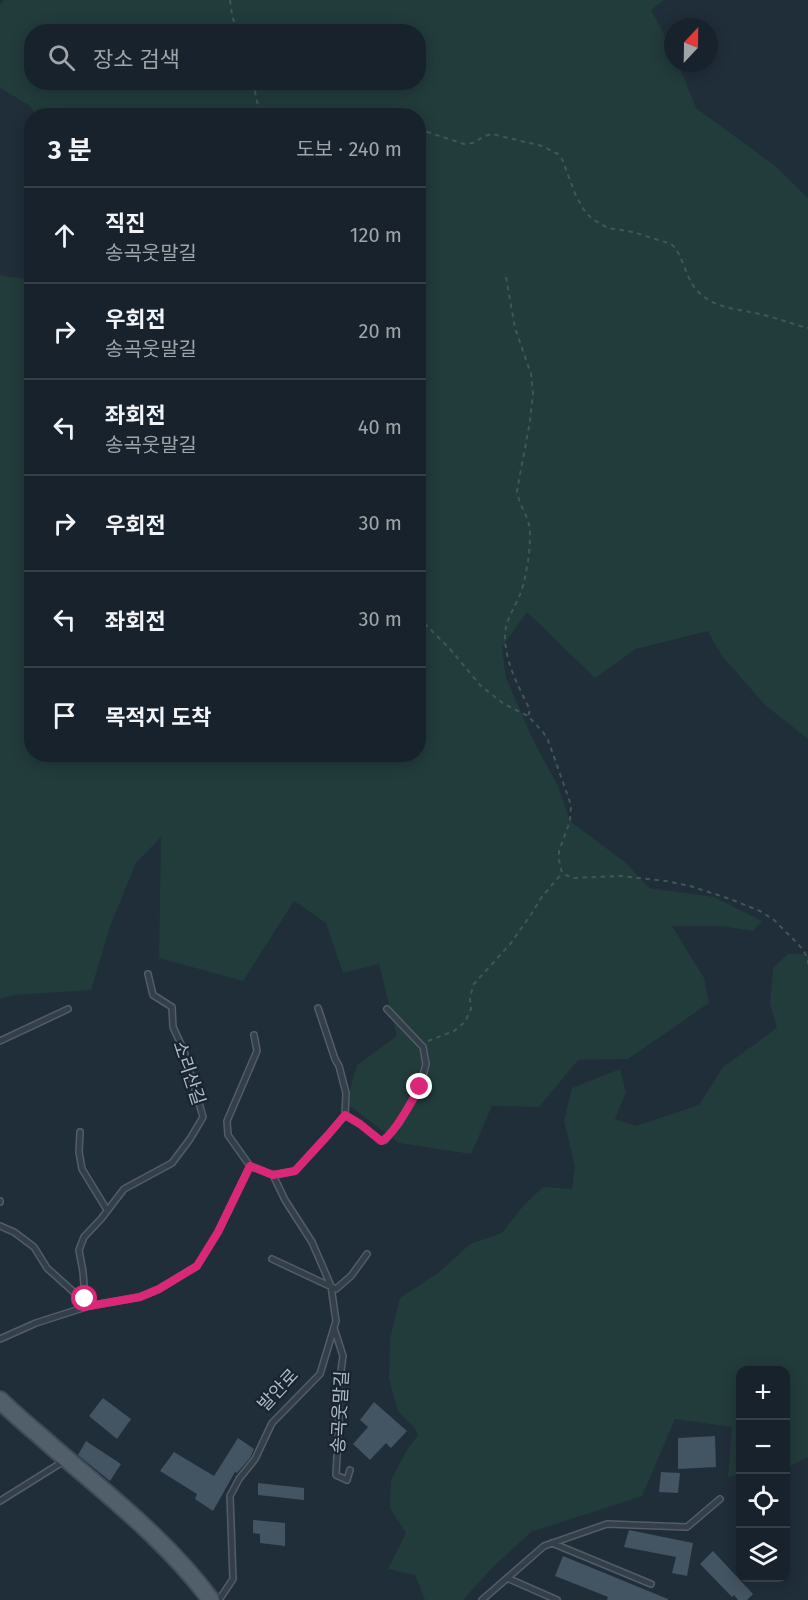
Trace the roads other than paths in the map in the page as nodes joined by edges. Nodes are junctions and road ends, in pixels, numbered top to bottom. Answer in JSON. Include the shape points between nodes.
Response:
{"nodes":[{"id":1,"x":148,"y":974,"type":"dead end"},
{"id":2,"x":318,"y":1008,"type":"dead end"},
{"id":3,"x":68,"y":1009,"type":"dead end"},
{"id":4,"x":387,"y":1009,"type":"dead end"},
{"id":5,"x":254,"y":1035,"type":"dead end"},
{"id":6,"x":0,"y":1041,"type":"edge"},
{"id":7,"x":345,"y":1115,"type":"junction"},
{"id":8,"x":80,"y":1131,"type":"dead end"},
{"id":9,"x":250,"y":1166,"type":"junction"},
{"id":10,"x":273,"y":1175,"type":"junction"},
{"id":11,"x":107,"y":1210,"type":"junction"},
{"id":12,"x":0,"y":1226,"type":"edge"},
{"id":13,"x":367,"y":1254,"type":"dead end"},
{"id":14,"x":272,"y":1259,"type":"dead end"},
{"id":15,"x":331,"y":1286,"type":"junction"},
{"id":16,"x":89,"y":1306,"type":"junction"},
{"id":17,"x":333,"y":1327,"type":"junction"},
{"id":18,"x":0,"y":1340,"type":"edge"},
{"id":19,"x":0,"y":1400,"type":"edge"},
{"id":20,"x":66,"y":1460,"type":"junction"},
{"id":21,"x":350,"y":1470,"type":"dead end"},
{"id":22,"x":720,"y":1499,"type":"dead end"},
{"id":23,"x":0,"y":1501,"type":"edge"},
{"id":24,"x":552,"y":1543,"type":"junction"},
{"id":25,"x":507,"y":1578,"type":"junction"},
{"id":26,"x":651,"y":1584,"type":"dead end"},
{"id":27,"x":211,"y":1600,"type":"edge"},
{"id":28,"x":219,"y":1600,"type":"edge"},
{"id":29,"x":482,"y":1600,"type":"edge"},
{"id":30,"x":557,"y":1600,"type":"edge"}],
"edges":[{"from":1,"to":11,"type":"lane","name":"소리산길","via":[[153,994],[172,1007],[173,1027],[203,1117],[172,1163],[124,1189]]},
{"from":2,"to":7,"type":"lane","via":[[346,1093]]},
{"from":3,"to":6,"type":"lane"},
{"from":4,"to":7,"type":"lane","via":[[423,1047],[426,1064],[420,1087],[385,1140]]},
{"from":5,"to":9,"type":"lane","via":[[257,1052],[226,1121],[228,1135]]},
{"from":7,"to":10,"type":"lane","via":[[295,1171]]},
{"from":8,"to":11,"type":"lane","via":[[82,1169]]},
{"from":9,"to":10,"type":"lane"},
{"from":9,"to":16,"type":"lane","via":[[197,1266],[140,1297]]},
{"from":10,"to":15,"type":"lane","name":"발안로","via":[[312,1242]]},
{"from":11,"to":16,"type":"lane","name":"소리산길","via":[[84,1237],[79,1250]]},
{"from":12,"to":16,"type":"lane","via":[[34,1247],[47,1268]]},
{"from":13,"to":15,"type":"lane","via":[[351,1276],[336,1289]]},
{"from":14,"to":15,"type":"lane"},
{"from":15,"to":17,"type":"lane","name":"발안로","via":[[336,1321]]},
{"from":16,"to":18,"type":"lane","via":[[36,1323]]},
{"from":17,"to":21,"type":"lane","name":"송곡웃말길","via":[[343,1356],[336,1475],[347,1480]]},
{"from":17,"to":28,"type":"lane","name":"발안로","via":[[320,1374],[272,1423],[255,1459],[230,1496],[233,1579]]},
{"from":19,"to":20,"type":"main road"},
{"from":20,"to":23,"type":"lane"},
{"from":20,"to":27,"type":"main road","via":[[162,1543]]},
{"from":22,"to":24,"type":"lane","via":[[687,1527],[607,1524]]},
{"from":24,"to":25,"type":"lane"},
{"from":24,"to":26,"type":"lane"},
{"from":25,"to":29,"type":"lane"},
{"from":25,"to":30,"type":"lane"}]}
